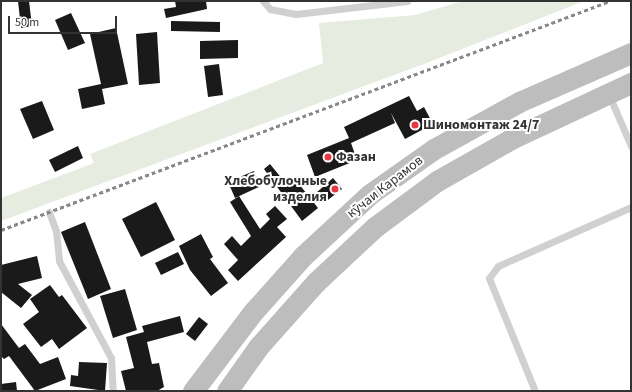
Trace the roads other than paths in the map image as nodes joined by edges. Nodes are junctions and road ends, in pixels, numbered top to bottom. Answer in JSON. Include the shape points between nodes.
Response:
{"nodes":[{"id":1,"x":263,"y":1,"type":"edge"},
{"id":2,"x":407,"y":1,"type":"edge"},
{"id":3,"x":631,"y":53,"type":"edge"},
{"id":4,"x":631,"y":83,"type":"edge"},
{"id":5,"x":608,"y":93,"type":"junction"},
{"id":6,"x":631,"y":146,"type":"edge"},
{"id":7,"x":631,"y":206,"type":"edge"},
{"id":8,"x":49,"y":212,"type":"dead end"},
{"id":9,"x":113,"y":391,"type":"edge"},
{"id":10,"x":193,"y":391,"type":"edge"},
{"id":11,"x":227,"y":391,"type":"edge"},
{"id":12,"x":535,"y":391,"type":"edge"}],
"edges":[{"from":1,"to":2,"type":"lane","via":[[270,9],[296,14]]},
{"from":3,"to":10,"type":"main road","name":"кӯчаи Карамов","via":[[519,102],[434,149],[370,194],[303,256],[253,312]]},
{"from":4,"to":5,"type":"main road","name":"кӯчаи Карамов"},
{"from":5,"to":6,"type":"lane"},
{"from":5,"to":11,"type":"main road","name":"кӯчаи Карамов","via":[[513,138],[437,181],[375,227],[316,282],[259,346]]},
{"from":7,"to":12,"type":"lane","via":[[498,266],[489,278]]},
{"from":8,"to":9,"type":"lane","via":[[56,232],[59,261],[111,358],[114,374]]}]}
